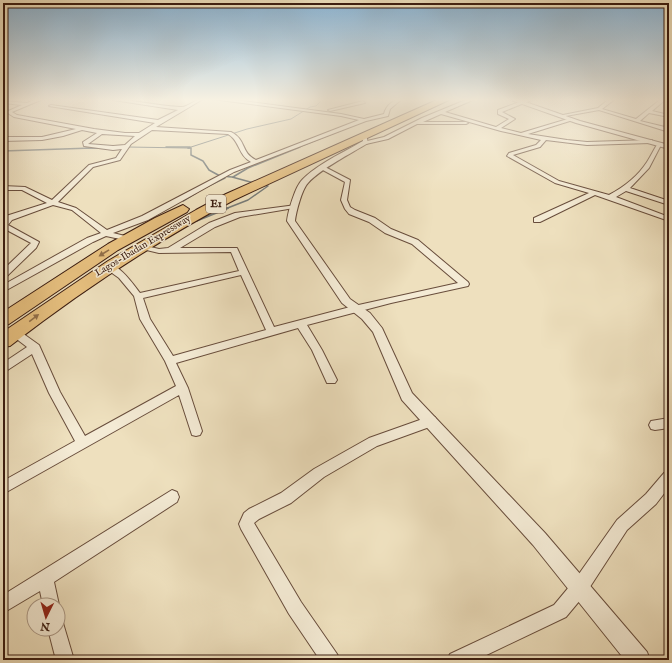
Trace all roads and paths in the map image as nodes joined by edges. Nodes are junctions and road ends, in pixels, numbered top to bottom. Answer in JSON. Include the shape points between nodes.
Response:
{"nodes":[{"id":1,"x":77,"y":130,"type":"edge"},
{"id":2,"x":85,"y":130,"type":"edge"},
{"id":3,"x":148,"y":130,"type":"edge"},
{"id":4,"x":177,"y":130,"type":"edge"},
{"id":5,"x":338,"y":130,"type":"edge"},
{"id":6,"x":361,"y":130,"type":"edge"},
{"id":7,"x":384,"y":130,"type":"edge"},
{"id":8,"x":401,"y":130,"type":"edge"},
{"id":9,"x":505,"y":130,"type":"edge"},
{"id":10,"x":535,"y":130,"type":"edge"},
{"id":11,"x":610,"y":130,"type":"edge"},
{"id":12,"x":100,"y":133,"type":"junction"},
{"id":13,"x":522,"y":134,"type":"junction"},
{"id":14,"x":141,"y":135,"type":"junction"},
{"id":15,"x":3,"y":139,"type":"edge"},
{"id":16,"x":365,"y":139,"type":"junction"},
{"id":17,"x":544,"y":139,"type":"junction"},
{"id":18,"x":650,"y":141,"type":"junction"},
{"id":19,"x":660,"y":144,"type":"junction"},
{"id":20,"x":669,"y":146,"type":"edge"},
{"id":21,"x":126,"y":147,"type":"junction"},
{"id":22,"x":256,"y":162,"type":"junction"},
{"id":23,"x":323,"y":168,"type":"junction"},
{"id":24,"x":3,"y":188,"type":"edge"},
{"id":25,"x":23,"y":188,"type":"junction"},
{"id":26,"x":626,"y":189,"type":"junction"},
{"id":27,"x":594,"y":193,"type":"junction"},
{"id":28,"x":3,"y":194,"type":"edge"},
{"id":29,"x":610,"y":197,"type":"junction"},
{"id":30,"x":53,"y":202,"type":"junction"},
{"id":31,"x":669,"y":203,"type":"edge"},
{"id":32,"x":294,"y":206,"type":"junction"},
{"id":33,"x":669,"y":219,"type":"edge"},
{"id":34,"x":537,"y":220,"type":"dead end"},
{"id":35,"x":107,"y":234,"type":"junction"},
{"id":36,"x":126,"y":239,"type":"junction"},
{"id":37,"x":141,"y":246,"type":"junction"},
{"id":38,"x":170,"y":250,"type":"junction"},
{"id":39,"x":108,"y":266,"type":"junction"},
{"id":40,"x":244,"y":272,"type":"junction"},
{"id":41,"x":3,"y":275,"type":"edge"},
{"id":42,"x":3,"y":289,"type":"edge"},
{"id":43,"x":138,"y":296,"type":"junction"},
{"id":44,"x":357,"y":310,"type":"junction"},
{"id":45,"x":3,"y":320,"type":"edge"},
{"id":46,"x":301,"y":324,"type":"junction"},
{"id":47,"x":271,"y":331,"type":"junction"},
{"id":48,"x":14,"y":332,"type":"junction"},
{"id":49,"x":3,"y":341,"type":"edge"},
{"id":50,"x":34,"y":346,"type":"junction"},
{"id":51,"x":170,"y":361,"type":"junction"},
{"id":52,"x":3,"y":369,"type":"edge"},
{"id":53,"x":331,"y":380,"type":"dead end"},
{"id":54,"x":182,"y":388,"type":"junction"},
{"id":55,"x":431,"y":421,"type":"junction"},
{"id":56,"x":669,"y":423,"type":"edge"},
{"id":57,"x":655,"y":425,"type":"dead end"},
{"id":58,"x":196,"y":431,"type":"dead end"},
{"id":59,"x":83,"y":443,"type":"junction"},
{"id":60,"x":669,"y":477,"type":"edge"},
{"id":61,"x":3,"y":488,"type":"edge"},
{"id":62,"x":172,"y":497,"type":"dead end"},
{"id":63,"x":45,"y":577,"type":"junction"},
{"id":64,"x":580,"y":587,"type":"junction"},
{"id":65,"x":49,"y":597,"type":"edge"},
{"id":66,"x":3,"y":605,"type":"edge"},
{"id":67,"x":59,"y":637,"type":"edge"},
{"id":68,"x":65,"y":660,"type":"edge"},
{"id":69,"x":331,"y":660,"type":"edge"},
{"id":70,"x":456,"y":660,"type":"edge"},
{"id":71,"x":639,"y":660,"type":"edge"}],
"edges":[{"from":1,"to":15,"type":"street","via":[[54,138]]},
{"from":2,"to":12,"type":"street"},
{"from":3,"to":14,"type":"street"},
{"from":4,"to":22,"type":"street","via":[[232,134],[237,137],[246,157]]},
{"from":5,"to":22,"type":"street"},
{"from":6,"to":36,"type":"highway","name":"Lagos-Ibadan Expressway","number":"E1","via":[[220,191]]},
{"from":7,"to":16,"type":"highway","name":"Lagos-Ibadan Expressway","number":"E1"},
{"from":8,"to":16,"type":"street","via":[[380,140]]},
{"from":9,"to":13,"type":"street"},
{"from":10,"to":13,"type":"street"},
{"from":11,"to":18,"type":"street"},
{"from":12,"to":14,"type":"street"},
{"from":12,"to":21,"type":"street","via":[[91,137],[86,145]]},
{"from":13,"to":17,"type":"street"},
{"from":14,"to":21,"type":"street"},
{"from":16,"to":23,"type":"street"},
{"from":16,"to":37,"type":"highway","name":"Lagos-Ibadan Expressway","number":"E1","via":[[230,197]]},
{"from":17,"to":18,"type":"street","via":[[579,143]]},
{"from":17,"to":27,"type":"street","via":[[538,146],[510,156],[552,180]]},
{"from":18,"to":19,"type":"street"},
{"from":19,"to":20,"type":"street"},
{"from":19,"to":26,"type":"street","via":[[651,161]]},
{"from":21,"to":30,"type":"street","via":[[118,159],[91,166]]},
{"from":22,"to":35,"type":"street","via":[[232,171],[164,208]]},
{"from":23,"to":32,"type":"street","via":[[304,182]]},
{"from":23,"to":44,"type":"street","via":[[348,181],[344,200],[347,208],[388,231],[416,242],[465,284],[396,298]]},
{"from":24,"to":25,"type":"street"},
{"from":25,"to":28,"type":"street"},
{"from":25,"to":30,"type":"street"},
{"from":26,"to":29,"type":"street"},
{"from":26,"to":31,"type":"street"},
{"from":27,"to":29,"type":"street"},
{"from":27,"to":34,"type":"street"},
{"from":29,"to":33,"type":"street"},
{"from":30,"to":35,"type":"street","via":[[74,209]]},
{"from":30,"to":41,"type":"street","via":[[8,218],[4,225],[35,242],[34,246]]},
{"from":32,"to":38,"type":"street","via":[[257,211],[212,225]]},
{"from":32,"to":44,"type":"street","via":[[291,221],[346,301]]},
{"from":35,"to":36,"type":"street"},
{"from":35,"to":42,"type":"street","via":[[90,240]]},
{"from":36,"to":45,"type":"highway","name":"Lagos-Ibadan Expressway","number":"E1","one_way":true},
{"from":37,"to":38,"type":"street","via":[[159,251]]},
{"from":37,"to":39,"type":"highway","name":"Lagos-Ibadan Expressway","number":"E1"},
{"from":38,"to":40,"type":"street","via":[[234,250]]},
{"from":39,"to":43,"type":"street","via":[[122,276]]},
{"from":48,"to":39,"type":"highway","name":"Lagos-Ibadan Expressway","number":"E1","one_way":true},
{"from":40,"to":43,"type":"street"},
{"from":40,"to":47,"type":"street"},
{"from":43,"to":51,"type":"street","via":[[145,318]]},
{"from":44,"to":46,"type":"street"},
{"from":44,"to":55,"type":"street","via":[[366,316],[378,331],[408,396]]},
{"from":46,"to":47,"type":"street"},
{"from":46,"to":53,"type":"street"},
{"from":47,"to":51,"type":"street"},
{"from":48,"to":49,"type":"highway","name":"Lagos-Ibadan Expressway","number":"E1"},
{"from":48,"to":50,"type":"street"},
{"from":50,"to":52,"type":"street"},
{"from":50,"to":59,"type":"street","via":[[55,393]]},
{"from":51,"to":54,"type":"street"},
{"from":54,"to":58,"type":"street"},
{"from":54,"to":59,"type":"street"},
{"from":55,"to":64,"type":"street"},
{"from":55,"to":69,"type":"street","via":[[373,442],[319,473],[286,498],[254,514],[247,521],[246,524],[274,573]]},
{"from":56,"to":57,"type":"street"},
{"from":59,"to":61,"type":"street"},
{"from":60,"to":64,"type":"street","via":[[651,499],[622,525]]},
{"from":62,"to":63,"type":"street"},
{"from":63,"to":65,"type":"street"},
{"from":63,"to":66,"type":"street"},
{"from":64,"to":70,"type":"street","via":[[560,611]]},
{"from":64,"to":71,"type":"street"},
{"from":67,"to":68,"type":"street"}]}
